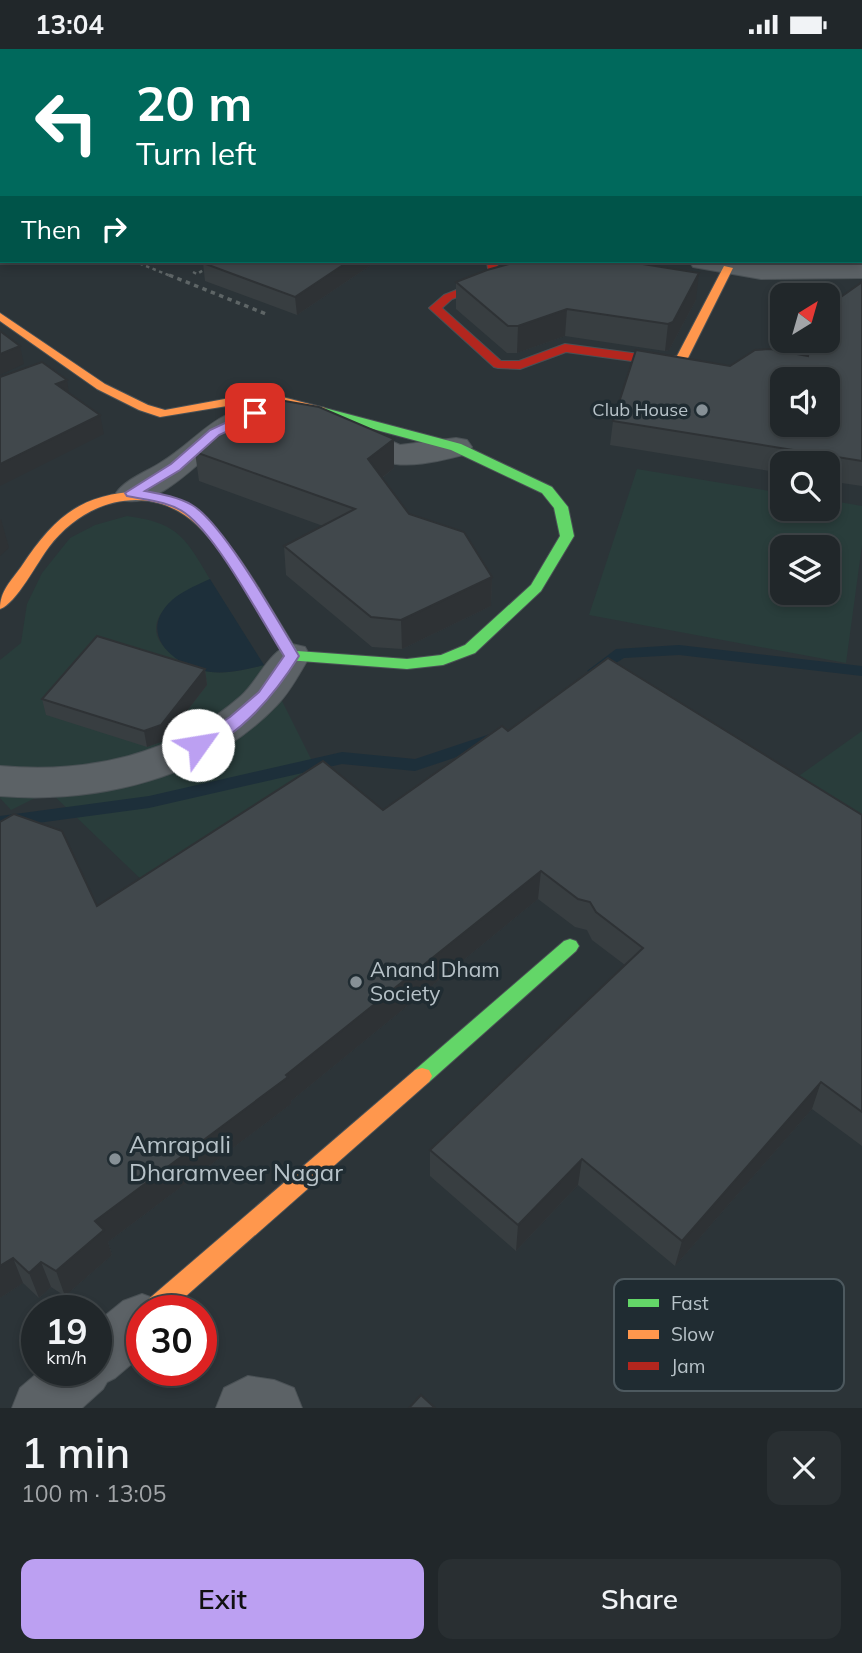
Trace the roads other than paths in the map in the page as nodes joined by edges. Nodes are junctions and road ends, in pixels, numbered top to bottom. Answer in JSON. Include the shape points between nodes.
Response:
{"nodes":[{"id":1,"x":492,"y":263,"type":"edge"},
{"id":2,"x":709,"y":263,"type":"edge"},
{"id":3,"x":728,"y":268,"type":"junction"},
{"id":4,"x":862,"y":269,"type":"edge"},
{"id":5,"x":862,"y":287,"type":"edge"},
{"id":6,"x":840,"y":288,"type":"edge"},
{"id":7,"x":0,"y":316,"type":"edge"},
{"id":8,"x":456,"y":447,"type":"junction"},
{"id":9,"x":132,"y":493,"type":"junction"},
{"id":10,"x":0,"y":604,"type":"edge"},
{"id":11,"x":292,"y":656,"type":"junction"},
{"id":12,"x":0,"y":781,"type":"edge"},
{"id":13,"x":570,"y":946,"type":"dead end"},
{"id":14,"x":170,"y":1295,"type":"edge"},
{"id":15,"x":126,"y":1333,"type":"edge"},
{"id":16,"x":112,"y":1345,"type":"edge"},
{"id":17,"x":65,"y":1386,"type":"edge"},
{"id":18,"x":40,"y":1408,"type":"edge"},
{"id":19,"x":244,"y":1408,"type":"edge"},
{"id":20,"x":274,"y":1408,"type":"edge"}],
"edges":[{"from":1,"to":3,"type":"street","via":[[495,279],[486,286],[444,297],[435,308],[498,364],[520,365],[565,348],[667,363],[682,358]]},
{"from":2,"to":3,"type":"street"},
{"from":3,"to":4,"type":"street","via":[[783,274]]},
{"from":5,"to":6,"type":"street"},
{"from":7,"to":8,"type":"street","via":[[51,365],[152,413],[263,396]]},
{"from":8,"to":9,"type":"street","via":[[393,454],[350,432],[298,418],[255,413],[214,432],[176,467]]},
{"from":8,"to":11,"type":"street","via":[[547,490],[561,507],[567,535],[536,588],[470,649],[443,660],[407,664]]},
{"from":9,"to":10,"type":"street","via":[[101,499],[71,516],[52,533]]},
{"from":9,"to":11,"type":"street","via":[[188,509],[211,529]]},
{"from":11,"to":12,"type":"street","via":[[264,696],[198,745],[109,776],[55,783]]},
{"from":13,"to":14,"type":"street"},
{"from":15,"to":16,"type":"street"},
{"from":17,"to":18,"type":"street"},
{"from":19,"to":20,"type":"street","via":[[248,1404]]}]}
